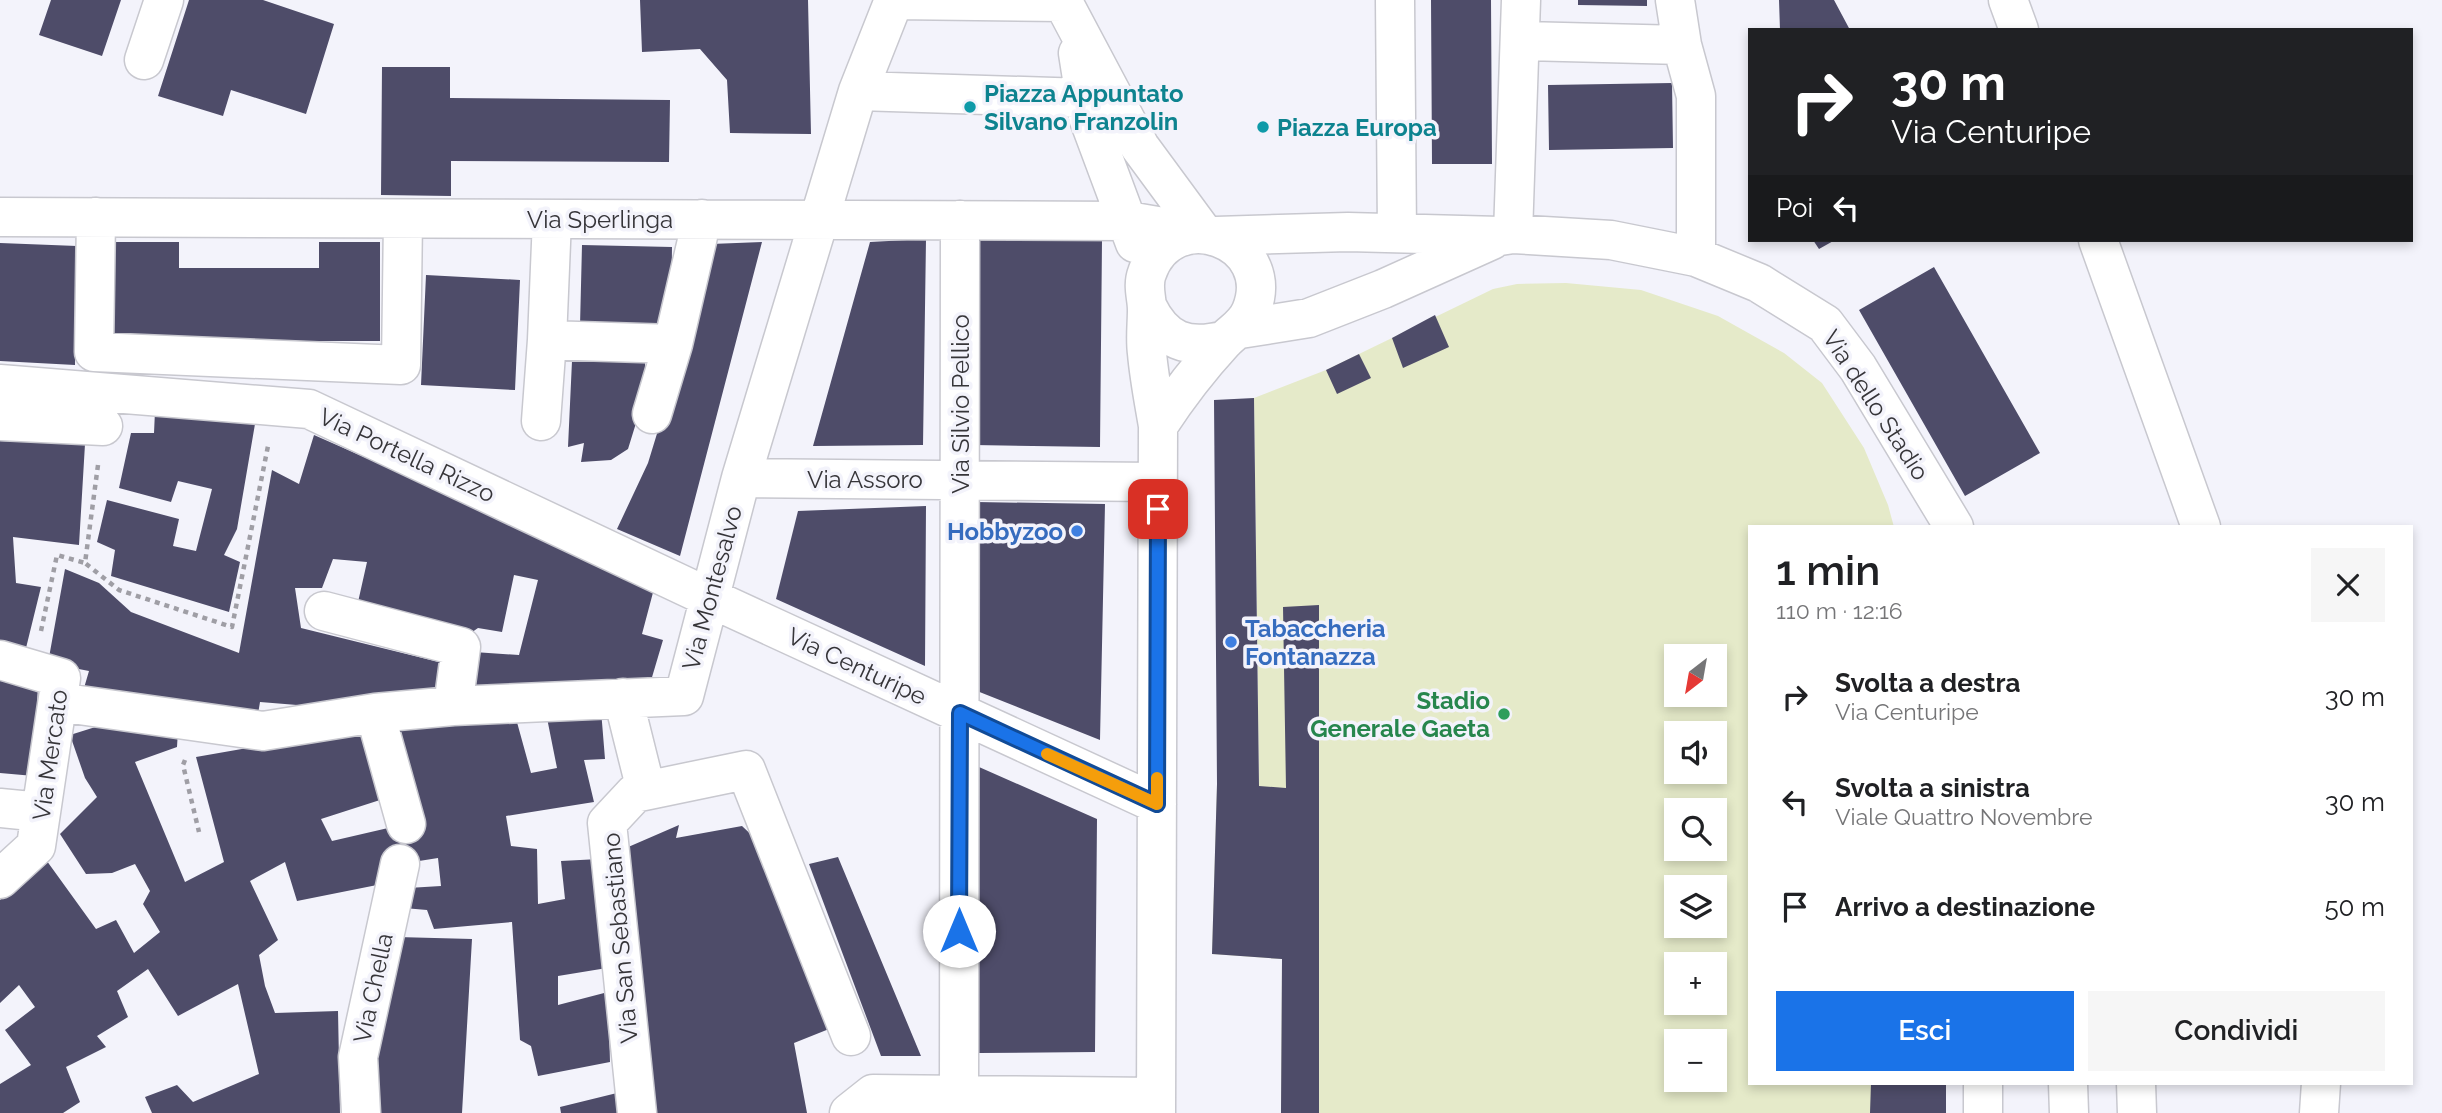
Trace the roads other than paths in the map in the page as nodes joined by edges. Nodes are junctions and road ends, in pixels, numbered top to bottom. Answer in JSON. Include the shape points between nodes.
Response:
{"nodes":[{"id":1,"x":164,"y":0,"type":"edge"},
{"id":2,"x":894,"y":0,"type":"edge"},
{"id":3,"x":1395,"y":0,"type":"edge"},
{"id":4,"x":1521,"y":0,"type":"edge"},
{"id":5,"x":1675,"y":0,"type":"edge"},
{"id":6,"x":2008,"y":0,"type":"edge"},
{"id":7,"x":1067,"y":10,"type":"edge"},
{"id":8,"x":2018,"y":28,"type":"edge"},
{"id":9,"x":1520,"y":41,"type":"junction"},
{"id":10,"x":1682,"y":45,"type":"junction"},
{"id":11,"x":144,"y":60,"type":"dead end"},
{"id":12,"x":858,"y":91,"type":"junction"},
{"id":13,"x":1084,"y":98,"type":"junction"},
{"id":14,"x":0,"y":217,"type":"edge"},
{"id":15,"x":96,"y":217,"type":"junction"},
{"id":16,"x":403,"y":219,"type":"junction"},
{"id":17,"x":552,"y":219,"type":"junction"},
{"id":18,"x":702,"y":219,"type":"junction"},
{"id":19,"x":819,"y":220,"type":"junction"},
{"id":20,"x":960,"y":220,"type":"junction"},
{"id":21,"x":1128,"y":221,"type":"junction"},
{"id":22,"x":1397,"y":233,"type":"junction"},
{"id":23,"x":1206,"y":234,"type":"junction"},
{"id":24,"x":1507,"y":235,"type":"junction"},
{"id":25,"x":2099,"y":242,"type":"edge"},
{"id":26,"x":1696,"y":257,"type":"junction"},
{"id":27,"x":1146,"y":291,"type":"junction"},
{"id":28,"x":1232,"y":334,"type":"junction"},
{"id":29,"x":547,"y":341,"type":"junction"},
{"id":30,"x":673,"y":344,"type":"junction"},
{"id":31,"x":0,"y":384,"type":"edge"},
{"id":32,"x":652,"y":414,"type":"dead end"},
{"id":33,"x":0,"y":421,"type":"edge"},
{"id":34,"x":541,"y":421,"type":"dead end"},
{"id":35,"x":103,"y":426,"type":"road end"},
{"id":36,"x":1158,"y":426,"type":"junction"},
{"id":37,"x":741,"y":478,"type":"junction"},
{"id":38,"x":960,"y":480,"type":"junction"},
{"id":39,"x":1158,"y":482,"type":"junction"},
{"id":40,"x":1953,"y":525,"type":"edge"},
{"id":41,"x":2200,"y":525,"type":"edge"},
{"id":42,"x":710,"y":598,"type":"junction"},
{"id":43,"x":324,"y":611,"type":"dead end"},
{"id":44,"x":16,"y":665,"type":"edge"},
{"id":45,"x":623,"y":698,"type":"junction"},
{"id":46,"x":58,"y":702,"type":"junction"},
{"id":47,"x":453,"y":706,"type":"junction"},
{"id":48,"x":375,"y":713,"type":"junction"},
{"id":49,"x":960,"y":713,"type":"junction"},
{"id":50,"x":646,"y":790,"type":"junction"},
{"id":51,"x":1157,"y":804,"type":"junction"},
{"id":52,"x":0,"y":808,"type":"edge"},
{"id":53,"x":41,"y":812,"type":"junction"},
{"id":54,"x":406,"y":824,"type":"dead end"},
{"id":55,"x":400,"y":864,"type":"dead end"},
{"id":56,"x":0,"y":879,"type":"edge"},
{"id":57,"x":851,"y":1036,"type":"dead end"},
{"id":58,"x":1983,"y":1085,"type":"edge"},
{"id":59,"x":2068,"y":1085,"type":"edge"},
{"id":60,"x":2136,"y":1085,"type":"edge"},
{"id":61,"x":2321,"y":1085,"type":"edge"},
{"id":62,"x":959,"y":1095,"type":"junction"},
{"id":63,"x":861,"y":1103,"type":"edge"},
{"id":64,"x":1041,"y":1104,"type":"edge"},
{"id":65,"x":1156,"y":1105,"type":"edge"},
{"id":66,"x":361,"y":1113,"type":"edge"},
{"id":67,"x":637,"y":1113,"type":"edge"},
{"id":68,"x":1983,"y":1113,"type":"edge"},
{"id":69,"x":2069,"y":1113,"type":"edge"},
{"id":70,"x":2137,"y":1113,"type":"edge"},
{"id":71,"x":2319,"y":1113,"type":"edge"}],
"edges":[{"from":1,"to":11,"type":"street"},
{"from":2,"to":7,"type":"street"},
{"from":2,"to":12,"type":"street","name":"Via Montesalvo"},
{"from":3,"to":22,"type":"street"},
{"from":4,"to":9,"type":"street"},
{"from":5,"to":10,"type":"street"},
{"from":6,"to":8,"type":"street"},
{"from":7,"to":13,"type":"street"},
{"from":7,"to":23,"type":"street","via":[[1140,147]]},
{"from":9,"to":10,"type":"street"},
{"from":9,"to":24,"type":"street"},
{"from":10,"to":26,"type":"street","via":[[1696,96]]},
{"from":12,"to":13,"type":"street"},
{"from":12,"to":19,"type":"street","name":"Via Montesalvo"},
{"from":13,"to":21,"type":"street"},
{"from":14,"to":15,"type":"street","name":"Via Sperlinga"},
{"from":15,"to":16,"type":"street","name":"Via Sperlinga"},
{"from":15,"to":16,"type":"street","via":[[94,352],[401,365]]},
{"from":16,"to":17,"type":"street","name":"Via Sperlinga"},
{"from":17,"to":18,"type":"street","name":"Via Sperlinga"},
{"from":17,"to":29,"type":"street"},
{"from":18,"to":19,"type":"street","name":"Via Sperlinga"},
{"from":18,"to":30,"type":"street"},
{"from":19,"to":20,"type":"street","name":"Via Sperlinga"},
{"from":19,"to":37,"type":"street","name":"Via Montesalvo"},
{"from":20,"to":21,"type":"street","name":"Via Sperlinga"},
{"from":20,"to":38,"type":"street","name":"Via Silvio Pellico"},
{"from":21,"to":23,"type":"street","name":"Via Sperlinga"},
{"from":21,"to":27,"type":"street"},
{"from":22,"to":23,"type":"street","name":"Via dello Stadio"},
{"from":22,"to":24,"type":"street","name":"Via dello Stadio"},
{"from":23,"to":27,"type":"street","via":[[1180,237],[1165,246],[1153,259]]},
{"from":23,"to":28,"type":"street","via":[[1233,244],[1247,258],[1254,275],[1256,295],[1251,313]]},
{"from":24,"to":26,"type":"street","name":"Via dello Stadio","via":[[1611,240]]},
{"from":24,"to":28,"type":"street","via":[[1309,318]]},
{"from":25,"to":41,"type":"street"},
{"from":26,"to":40,"type":"street","name":"Via dello Stadio","via":[[1759,284],[1825,324],[1858,368]]},
{"from":27,"to":28,"type":"street","via":[[1156,323],[1170,336],[1187,344],[1206,345]]},
{"from":27,"to":36,"type":"street","via":[[1147,351]]},
{"from":28,"to":36,"type":"street"},
{"from":29,"to":30,"type":"street"},
{"from":29,"to":34,"type":"street"},
{"from":30,"to":32,"type":"street"},
{"from":31,"to":42,"type":"street","name":"Via Portella Rizzo","via":[[309,409]]},
{"from":33,"to":35,"type":"street"},
{"from":36,"to":39,"type":"street"},
{"from":37,"to":38,"type":"street","name":"Via Assoro"},
{"from":37,"to":42,"type":"street","name":"Via Montesalvo"},
{"from":38,"to":39,"type":"street","name":"Via Assoro"},
{"from":38,"to":49,"type":"street","name":"Via Silvio Pellico"},
{"from":39,"to":51,"type":"street"},
{"from":42,"to":45,"type":"street","name":"Via Montesalvo","via":[[684,696]]},
{"from":42,"to":49,"type":"street","name":"Via Centuripe"},
{"from":43,"to":47,"type":"street","via":[[461,647]]},
{"from":44,"to":46,"type":"street","name":"Via Mercato","via":[[61,678]]},
{"from":45,"to":47,"type":"street","name":"Via Montesalvo"},
{"from":45,"to":50,"type":"street"},
{"from":46,"to":48,"type":"street","name":"Via Montesalvo","via":[[264,731]]},
{"from":46,"to":53,"type":"street","name":"Via Mercato"},
{"from":47,"to":48,"type":"street","name":"Via Montesalvo"},
{"from":48,"to":54,"type":"street"},
{"from":49,"to":51,"type":"street","name":"Via Centuripe"},
{"from":49,"to":62,"type":"street","name":"Via Silvio Pellico"},
{"from":50,"to":57,"type":"street","name":"Via San Sebastiano","via":[[746,770]]},
{"from":50,"to":67,"type":"street","name":"Via San Sebastiano","via":[[635,793],[607,823]]},
{"from":51,"to":65,"type":"street"},
{"from":52,"to":53,"type":"street"},
{"from":53,"to":56,"type":"street","name":"Via Mercato","via":[[36,846]]},
{"from":55,"to":66,"type":"street","name":"Via Chella","via":[[358,1057]]},
{"from":58,"to":68,"type":"street"},
{"from":59,"to":69,"type":"street"},
{"from":60,"to":70,"type":"street"},
{"from":61,"to":71,"type":"street"},
{"from":62,"to":63,"type":"street"},
{"from":62,"to":64,"type":"street"},
{"from":64,"to":65,"type":"street"}]}
